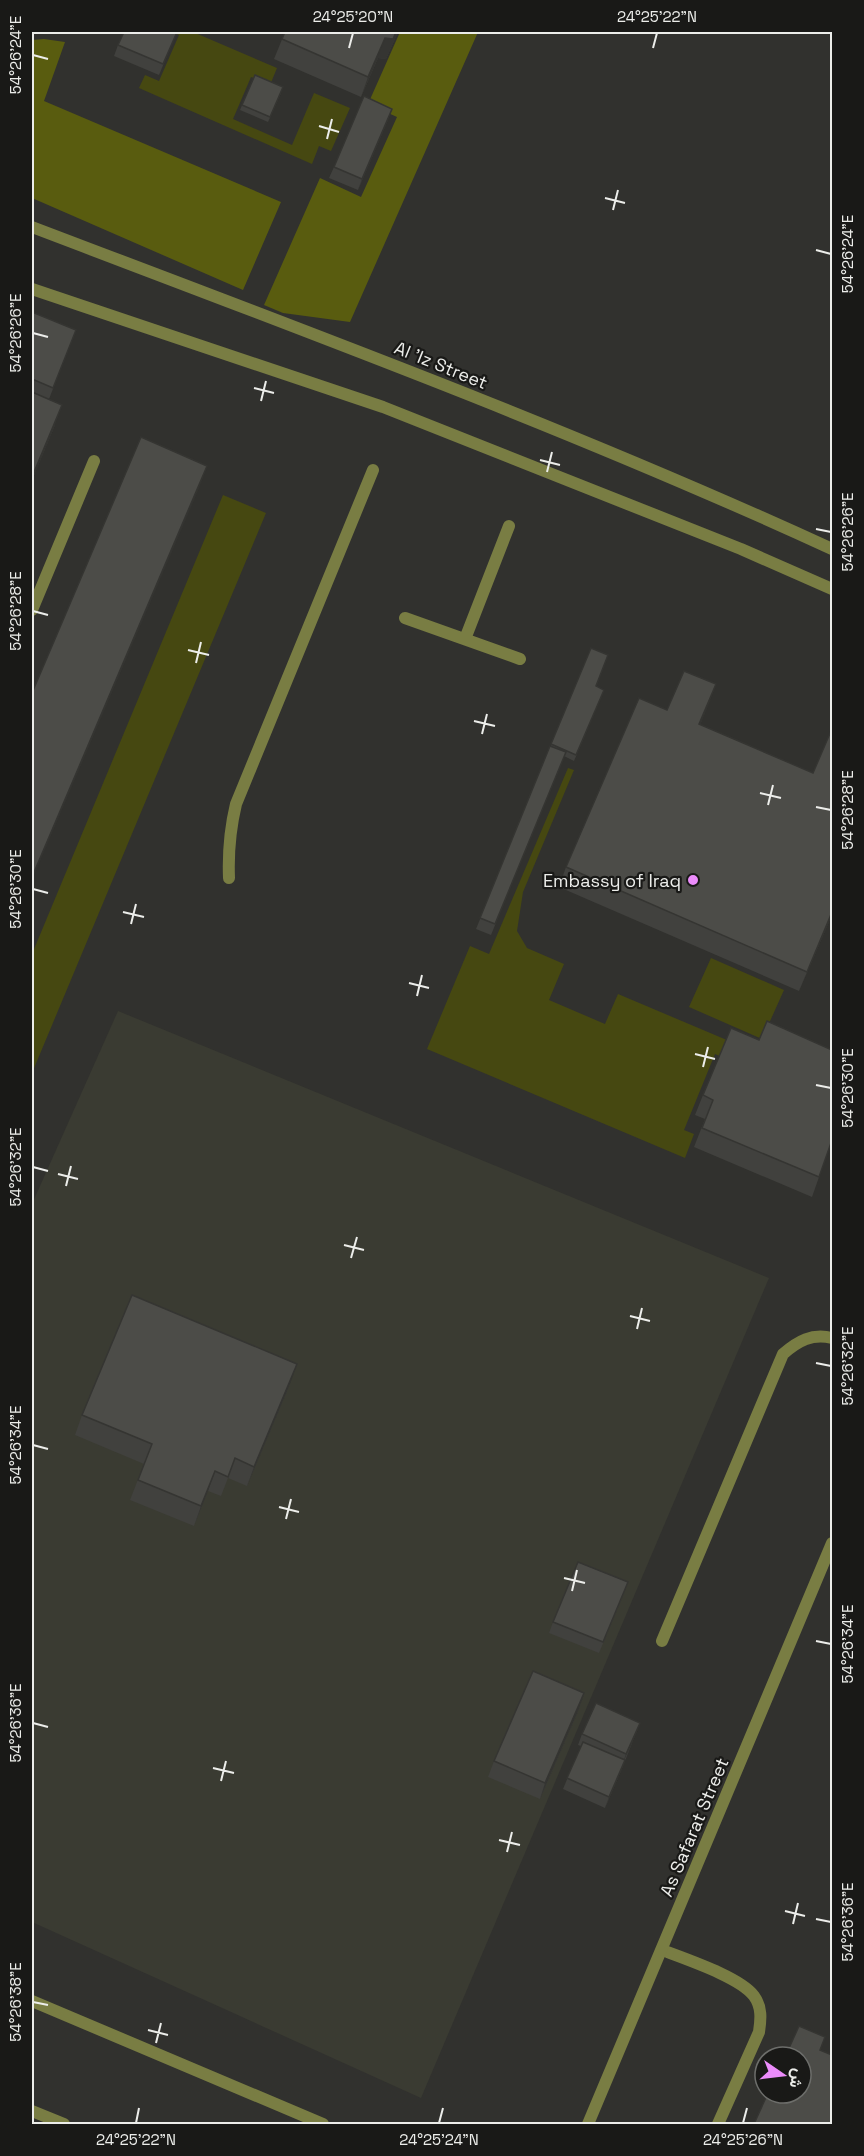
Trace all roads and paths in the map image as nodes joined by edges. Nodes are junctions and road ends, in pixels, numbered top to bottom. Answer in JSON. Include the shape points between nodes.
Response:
{"nodes":[{"id":1,"x":32,"y":227,"type":"edge"},
{"id":2,"x":32,"y":289,"type":"edge"},
{"id":3,"x":94,"y":461,"type":"dead end"},
{"id":4,"x":373,"y":470,"type":"dead end"},
{"id":5,"x":509,"y":526,"type":"dead end"},
{"id":6,"x":832,"y":549,"type":"edge"},
{"id":7,"x":832,"y":589,"type":"edge"},
{"id":8,"x":32,"y":610,"type":"edge"},
{"id":9,"x":405,"y":618,"type":"dead end"},
{"id":10,"x":465,"y":639,"type":"junction"},
{"id":11,"x":520,"y":659,"type":"dead end"},
{"id":12,"x":229,"y":878,"type":"dead end"},
{"id":13,"x":832,"y":1338,"type":"edge"},
{"id":14,"x":832,"y":1544,"type":"edge"},
{"id":15,"x":662,"y":1641,"type":"dead end"},
{"id":16,"x":662,"y":1950,"type":"junction"},
{"id":17,"x":32,"y":2001,"type":"edge"},
{"id":18,"x":32,"y":2111,"type":"edge"},
{"id":19,"x":64,"y":2124,"type":"edge"},
{"id":20,"x":323,"y":2124,"type":"edge"},
{"id":21,"x":588,"y":2124,"type":"edge"},
{"id":22,"x":718,"y":2124,"type":"edge"}],
"edges":[{"from":1,"to":6,"type":"street","name":"Al 'Iz Street","via":[[406,370]]},
{"from":2,"to":7,"type":"street","via":[[383,407]]},
{"from":3,"to":8,"type":"street"},
{"from":4,"to":12,"type":"street","via":[[236,804],[230,829]]},
{"from":5,"to":10,"type":"street"},
{"from":9,"to":10,"type":"street"},
{"from":10,"to":11,"type":"street"},
{"from":13,"to":15,"type":"street","via":[[810,1337],[783,1354]]},
{"from":14,"to":16,"type":"street","name":"As Safarat Street"},
{"from":16,"to":21,"type":"street","name":"As Safarat Street"},
{"from":16,"to":22,"type":"street","via":[[734,1980],[753,1994],[759,2006],[759,2032]]},
{"from":17,"to":20,"type":"street"},
{"from":18,"to":19,"type":"street"}]}
